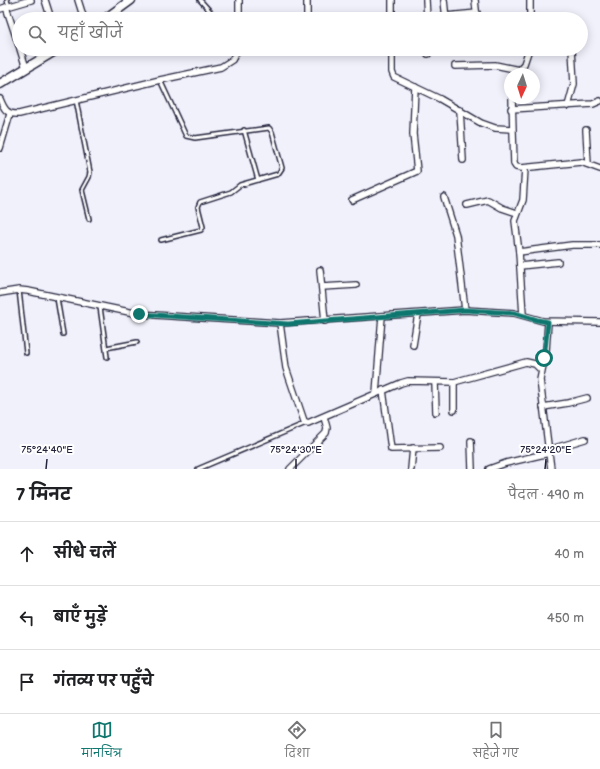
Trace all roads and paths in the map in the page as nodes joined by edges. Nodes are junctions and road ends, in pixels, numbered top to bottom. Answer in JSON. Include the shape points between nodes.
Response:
{"nodes":[{"id":1,"x":7,"y":0,"type":"edge"},
{"id":2,"x":31,"y":0,"type":"edge"},
{"id":3,"x":45,"y":0,"type":"edge"},
{"id":4,"x":78,"y":0,"type":"edge"},
{"id":5,"x":131,"y":0,"type":"edge"},
{"id":6,"x":200,"y":0,"type":"edge"},
{"id":7,"x":239,"y":0,"type":"edge"},
{"id":8,"x":307,"y":0,"type":"edge"},
{"id":9,"x":392,"y":0,"type":"edge"},
{"id":10,"x":426,"y":0,"type":"edge"},
{"id":11,"x":444,"y":0,"type":"edge"},
{"id":12,"x":475,"y":0,"type":"edge"},
{"id":13,"x":530,"y":0,"type":"edge"},
{"id":14,"x":5,"y":7,"type":"edge"},
{"id":15,"x":49,"y":12,"type":"edge"},
{"id":16,"x":82,"y":12,"type":"edge"},
{"id":17,"x":115,"y":12,"type":"edge"},
{"id":18,"x":211,"y":12,"type":"edge"},
{"id":19,"x":239,"y":12,"type":"edge"},
{"id":20,"x":307,"y":12,"type":"edge"},
{"id":21,"x":392,"y":12,"type":"edge"},
{"id":22,"x":427,"y":12,"type":"edge"},
{"id":23,"x":445,"y":12,"type":"edge"},
{"id":24,"x":476,"y":12,"type":"edge"},
{"id":25,"x":530,"y":12,"type":"edge"},
{"id":26,"x":12,"y":28,"type":"edge"},
{"id":27,"x":22,"y":56,"type":"edge"},
{"id":28,"x":46,"y":56,"type":"edge"},
{"id":29,"x":234,"y":56,"type":"edge"},
{"id":30,"x":392,"y":56,"type":"edge"},
{"id":31,"x":527,"y":56,"type":"edge"},
{"id":32,"x":572,"y":56,"type":"edge"},
{"id":33,"x":455,"y":66,"type":"dead end"},
{"id":34,"x":26,"y":68,"type":"junction"},
{"id":35,"x":505,"y":68,"type":"edge"},
{"id":36,"x":520,"y":68,"type":"edge"},
{"id":37,"x":160,"y":80,"type":"junction"},
{"id":38,"x":0,"y":84,"type":"edge"},
{"id":39,"x":415,"y":87,"type":"junction"},
{"id":40,"x":0,"y":99,"type":"edge"},
{"id":41,"x":76,"y":100,"type":"junction"},
{"id":42,"x":600,"y":101,"type":"edge"},
{"id":43,"x":511,"y":104,"type":"edge"},
{"id":44,"x":568,"y":106,"type":"junction"},
{"id":45,"x":511,"y":109,"type":"junction"},
{"id":46,"x":460,"y":110,"type":"junction"},
{"id":47,"x":10,"y":114,"type":"junction"},
{"id":48,"x":512,"y":129,"type":"junction"},
{"id":49,"x":244,"y":130,"type":"junction"},
{"id":50,"x":586,"y":130,"type":"dead end"},
{"id":51,"x":0,"y":148,"type":"edge"},
{"id":52,"x":463,"y":160,"type":"dead end"},
{"id":53,"x":588,"y":164,"type":"junction"},
{"id":54,"x":525,"y":168,"type":"junction"},
{"id":55,"x":600,"y":168,"type":"edge"},
{"id":56,"x":258,"y":180,"type":"junction"},
{"id":57,"x":444,"y":197,"type":"dead end"},
{"id":58,"x":352,"y":200,"type":"dead end"},
{"id":59,"x":467,"y":205,"type":"dead end"},
{"id":60,"x":517,"y":213,"type":"junction"},
{"id":61,"x":90,"y":218,"type":"dead end"},
{"id":62,"x":161,"y":240,"type":"dead end"},
{"id":63,"x":600,"y":245,"type":"edge"},
{"id":64,"x":519,"y":252,"type":"junction"},
{"id":65,"x":558,"y":262,"type":"dead end"},
{"id":66,"x":520,"y":266,"type":"junction"},
{"id":67,"x":320,"y":270,"type":"dead end"},
{"id":68,"x":356,"y":284,"type":"dead end"},
{"id":69,"x":322,"y":287,"type":"junction"},
{"id":70,"x":19,"y":290,"type":"junction"},
{"id":71,"x":0,"y":293,"type":"edge"},
{"id":72,"x":57,"y":298,"type":"junction"},
{"id":73,"x":100,"y":307,"type":"junction"},
{"id":74,"x":465,"y":310,"type":"junction"},
{"id":75,"x":418,"y":314,"type":"junction"},
{"id":76,"x":523,"y":315,"type":"junction"},
{"id":77,"x":382,"y":316,"type":"junction"},
{"id":78,"x":325,"y":321,"type":"junction"},
{"id":79,"x":548,"y":322,"type":"junction"},
{"id":80,"x":600,"y":322,"type":"edge"},
{"id":81,"x":280,"y":324,"type":"junction"},
{"id":82,"x":63,"y":334,"type":"dead end"},
{"id":83,"x":137,"y":342,"type":"dead end"},
{"id":84,"x":413,"y":346,"type":"dead end"},
{"id":85,"x":106,"y":348,"type":"junction"},
{"id":86,"x":26,"y":353,"type":"dead end"},
{"id":87,"x":107,"y":357,"type":"dead end"},
{"id":88,"x":541,"y":370,"type":"junction"},
{"id":89,"x":435,"y":382,"type":"junction"},
{"id":90,"x":454,"y":382,"type":"junction"},
{"id":91,"x":383,"y":390,"type":"junction"},
{"id":92,"x":376,"y":393,"type":"junction"},
{"id":93,"x":587,"y":398,"type":"dead end"},
{"id":94,"x":543,"y":407,"type":"junction"},
{"id":95,"x":454,"y":410,"type":"dead end"},
{"id":96,"x":436,"y":412,"type":"dead end"},
{"id":97,"x":324,"y":417,"type":"junction"},
{"id":98,"x":306,"y":423,"type":"junction"},
{"id":99,"x":585,"y":438,"type":"dead end"},
{"id":100,"x":471,"y":441,"type":"dead end"},
{"id":101,"x":413,"y":448,"type":"junction"},
{"id":102,"x":440,"y":448,"type":"dead end"},
{"id":103,"x":548,"y":451,"type":"junction"},
{"id":104,"x":198,"y":469,"type":"edge"},
{"id":105,"x":290,"y":469,"type":"edge"},
{"id":106,"x":411,"y":469,"type":"edge"},
{"id":107,"x":472,"y":469,"type":"edge"},
{"id":108,"x":489,"y":469,"type":"edge"},
{"id":109,"x":550,"y":469,"type":"edge"}],
"edges":[{"from":1,"to":14,"type":"lane"},
{"from":2,"to":14,"type":"street"},
{"from":3,"to":15,"type":"street"},
{"from":4,"to":16,"type":"street"},
{"from":5,"to":17,"type":"street"},
{"from":6,"to":18,"type":"lane"},
{"from":7,"to":19,"type":"street"},
{"from":8,"to":20,"type":"street"},
{"from":9,"to":21,"type":"street"},
{"from":10,"to":22,"type":"street"},
{"from":11,"to":23,"type":"street"},
{"from":12,"to":24,"type":"street"},
{"from":13,"to":25,"type":"street"},
{"from":14,"to":26,"type":"street"},
{"from":27,"to":34,"type":"street"},
{"from":28,"to":34,"type":"street"},
{"from":29,"to":37,"type":"street","via":[[221,67]]},
{"from":30,"to":39,"type":"street","via":[[393,75]]},
{"from":31,"to":36,"type":"street"},
{"from":32,"to":44,"type":"street","via":[[574,84]]},
{"from":33,"to":35,"type":"street","via":[[496,65]]},
{"from":34,"to":38,"type":"street"},
{"from":37,"to":41,"type":"street"},
{"from":37,"to":49,"type":"lane","via":[[188,138]]},
{"from":39,"to":46,"type":"street"},
{"from":39,"to":58,"type":"street","via":[[413,134],[417,171]]},
{"from":40,"to":47,"type":"street"},
{"from":41,"to":47,"type":"street"},
{"from":41,"to":61,"type":"lane","via":[[90,172],[90,177],[82,190]]},
{"from":42,"to":44,"type":"street"},
{"from":43,"to":45,"type":"street"},
{"from":44,"to":45,"type":"street"},
{"from":45,"to":48,"type":"street"},
{"from":46,"to":48,"type":"street","via":[[489,126]]},
{"from":46,"to":52,"type":"street"},
{"from":47,"to":51,"type":"street"},
{"from":48,"to":54,"type":"street","via":[[514,164],[518,168]]},
{"from":49,"to":56,"type":"lane"},
{"from":49,"to":56,"type":"lane","via":[[270,128],[281,166],[280,172]]},
{"from":50,"to":53,"type":"street"},
{"from":53,"to":54,"type":"street","via":[[581,162]]},
{"from":53,"to":55,"type":"street"},
{"from":54,"to":60,"type":"street","via":[[523,200]]},
{"from":56,"to":62,"type":"lane","via":[[200,202],[198,207],[203,227],[201,230]]},
{"from":57,"to":74,"type":"street","via":[[456,235]]},
{"from":59,"to":60,"type":"street","via":[[488,200]]},
{"from":60,"to":64,"type":"street","via":[[514,221]]},
{"from":63,"to":64,"type":"street","via":[[572,245]]},
{"from":64,"to":66,"type":"street"},
{"from":65,"to":66,"type":"street"},
{"from":66,"to":76,"type":"street"},
{"from":67,"to":69,"type":"street"},
{"from":68,"to":69,"type":"street"},
{"from":69,"to":78,"type":"street"},
{"from":70,"to":71,"type":"street"},
{"from":70,"to":72,"type":"street"},
{"from":70,"to":86,"type":"lane"},
{"from":72,"to":73,"type":"street"},
{"from":72,"to":82,"type":"lane"},
{"from":73,"to":81,"type":"street","via":[[139,314]]},
{"from":73,"to":85,"type":"lane"},
{"from":74,"to":75,"type":"street"},
{"from":74,"to":76,"type":"street"},
{"from":75,"to":77,"type":"street"},
{"from":75,"to":84,"type":"street"},
{"from":76,"to":79,"type":"street"},
{"from":77,"to":78,"type":"street"},
{"from":77,"to":92,"type":"street"},
{"from":78,"to":81,"type":"street"},
{"from":79,"to":80,"type":"street"},
{"from":79,"to":88,"type":"street","via":[[546,351]]},
{"from":81,"to":98,"type":"street","via":[[286,368],[296,402]]},
{"from":83,"to":85,"type":"lane"},
{"from":85,"to":87,"type":"lane"},
{"from":88,"to":90,"type":"street","via":[[535,364],[526,362]]},
{"from":88,"to":94,"type":"street"},
{"from":89,"to":90,"type":"street"},
{"from":89,"to":91,"type":"street","via":[[408,381]]},
{"from":89,"to":96,"type":"street"},
{"from":90,"to":95,"type":"street"},
{"from":91,"to":92,"type":"street"},
{"from":91,"to":101,"type":"street","via":[[391,448]]},
{"from":92,"to":97,"type":"street"},
{"from":93,"to":94,"type":"street"},
{"from":94,"to":103,"type":"street"},
{"from":97,"to":98,"type":"street"},
{"from":97,"to":105,"type":"street","via":[[326,433]]},
{"from":98,"to":104,"type":"lane"},
{"from":99,"to":103,"type":"street"},
{"from":100,"to":107,"type":"street"},
{"from":101,"to":102,"type":"street"},
{"from":101,"to":106,"type":"street"},
{"from":103,"to":108,"type":"street"},
{"from":103,"to":109,"type":"street"}]}
